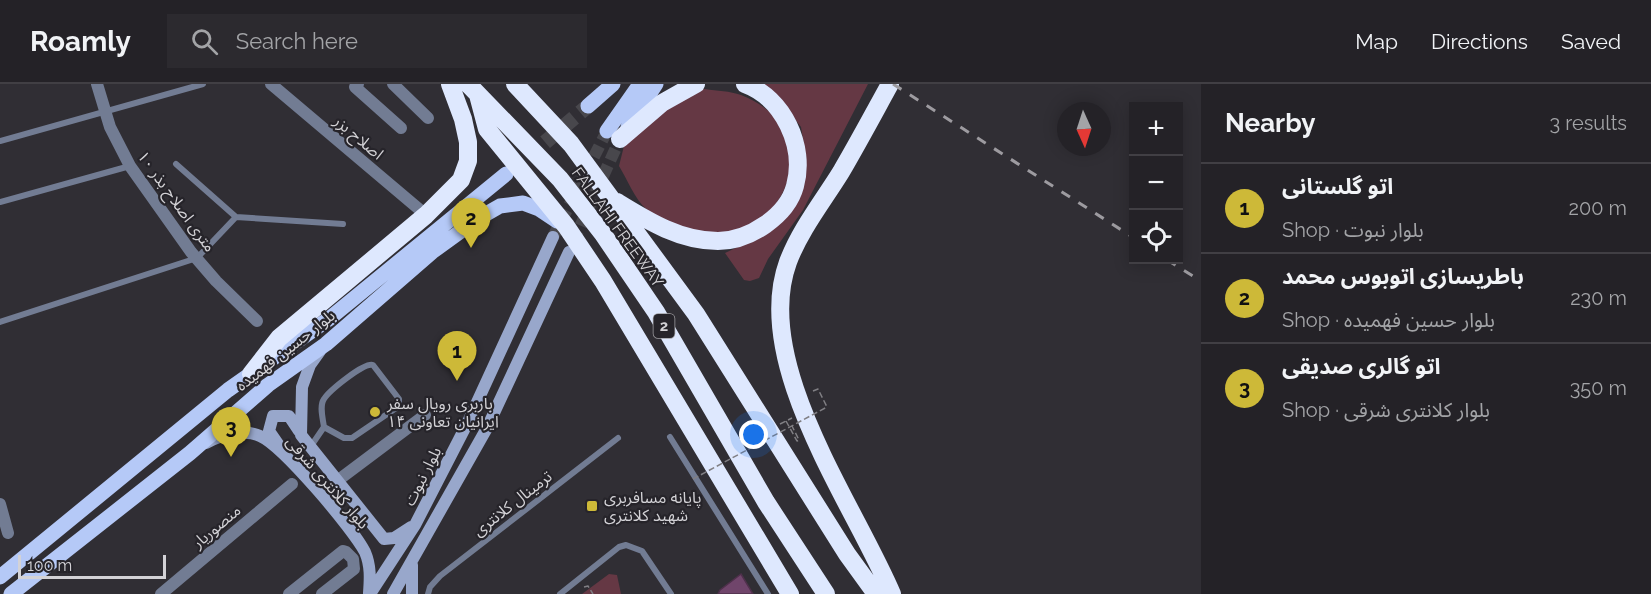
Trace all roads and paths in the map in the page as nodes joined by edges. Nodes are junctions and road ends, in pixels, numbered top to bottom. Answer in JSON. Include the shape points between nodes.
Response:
{"nodes":[{"id":1,"x":97,"y":84,"type":"edge"},
{"id":2,"x":203,"y":84,"type":"edge"},
{"id":3,"x":271,"y":84,"type":"edge"},
{"id":4,"x":393,"y":84,"type":"edge"},
{"id":5,"x":450,"y":84,"type":"edge"},
{"id":6,"x":515,"y":84,"type":"edge"},
{"id":7,"x":613,"y":84,"type":"edge"},
{"id":8,"x":640,"y":84,"type":"edge"},
{"id":9,"x":657,"y":84,"type":"edge"},
{"id":10,"x":696,"y":84,"type":"edge"},
{"id":11,"x":745,"y":84,"type":"edge"},
{"id":12,"x":890,"y":84,"type":"edge"},
{"id":13,"x":355,"y":85,"type":"edge"},
{"id":14,"x":473,"y":89,"type":"edge"},
{"id":15,"x":588,"y":106,"type":"tunnel mouth"},
{"id":16,"x":105,"y":109,"type":"junction"},
{"id":17,"x":428,"y":118,"type":"dead end"},
{"id":18,"x":401,"y":128,"type":"dead end"},
{"id":19,"x":614,"y":135,"type":"junction"},
{"id":20,"x":0,"y":141,"type":"edge"},
{"id":21,"x":176,"y":164,"type":"dead end"},
{"id":22,"x":130,"y":166,"type":"junction"},
{"id":23,"x":506,"y":174,"type":"tunnel mouth"},
{"id":24,"x":609,"y":197,"type":"junction"},
{"id":25,"x":0,"y":202,"type":"edge"},
{"id":26,"x":426,"y":214,"type":"junction"},
{"id":27,"x":236,"y":217,"type":"junction"},
{"id":28,"x":343,"y":224,"type":"dead end"},
{"id":29,"x":559,"y":231,"type":"junction"},
{"id":30,"x":569,"y":252,"type":"tunnel mouth"},
{"id":31,"x":197,"y":258,"type":"junction"},
{"id":32,"x":257,"y":321,"type":"dead end"},
{"id":33,"x":0,"y":322,"type":"edge"},
{"id":34,"x":326,"y":344,"type":"junction"},
{"id":35,"x":251,"y":374,"type":"junction"},
{"id":36,"x":818,"y":389,"type":"dead end"},
{"id":37,"x":803,"y":412,"type":"junction"},
{"id":38,"x":426,"y":415,"type":"dead end"},
{"id":39,"x":786,"y":421,"type":"junction"},
{"id":40,"x":792,"y":426,"type":"junction"},
{"id":41,"x":324,"y":427,"type":"junction"},
{"id":42,"x":768,"y":429,"type":"junction"},
{"id":43,"x":301,"y":435,"type":"junction"},
{"id":44,"x":618,"y":438,"type":"dead end"},
{"id":45,"x":670,"y":438,"type":"dead end"},
{"id":46,"x":311,"y":446,"type":"junction"},
{"id":47,"x":284,"y":452,"type":"junction"},
{"id":48,"x":190,"y":453,"type":"junction"},
{"id":49,"x":693,"y":479,"type":"dead end"},
{"id":50,"x":337,"y":481,"type":"junction"},
{"id":51,"x":292,"y":484,"type":"dead end"},
{"id":52,"x":320,"y":495,"type":"junction"},
{"id":53,"x":0,"y":504,"type":"edge"},
{"id":54,"x":415,"y":525,"type":"junction"},
{"id":55,"x":8,"y":533,"type":"dead end"},
{"id":56,"x":24,"y":558,"type":"junction"},
{"id":57,"x":412,"y":565,"type":"junction"},
{"id":58,"x":38,"y":573,"type":"junction"},
{"id":59,"x":0,"y":578,"type":"edge"},
{"id":60,"x":585,"y":585,"type":"dead end"},
{"id":61,"x":11,"y":594,"type":"edge"},
{"id":62,"x":161,"y":594,"type":"edge"},
{"id":63,"x":289,"y":594,"type":"edge"},
{"id":64,"x":322,"y":594,"type":"edge"},
{"id":65,"x":370,"y":594,"type":"edge"},
{"id":66,"x":393,"y":594,"type":"edge"},
{"id":67,"x":412,"y":594,"type":"edge"},
{"id":68,"x":428,"y":594,"type":"edge"},
{"id":69,"x":560,"y":594,"type":"edge"},
{"id":70,"x":593,"y":594,"type":"edge"},
{"id":71,"x":670,"y":594,"type":"edge"},
{"id":72,"x":768,"y":594,"type":"edge"},
{"id":73,"x":790,"y":594,"type":"edge"},
{"id":74,"x":826,"y":594,"type":"edge"},
{"id":75,"x":876,"y":594,"type":"edge"},
{"id":76,"x":892,"y":594,"type":"edge"}],
"edges":[{"from":1,"to":16,"type":"street","name":"۱۰ متری اصلاح بذر"},
{"from":2,"to":16,"type":"lane"},
{"from":3,"to":26,"type":"street","name":"اصلاح بزر"},
{"from":4,"to":17,"type":"street"},
{"from":5,"to":26,"type":"highway","via":[[463,118],[468,160],[461,180]]},
{"from":6,"to":24,"type":"highway","name":"FALLAHI FREEWAY","number":"2","via":[[571,144]]},
{"from":7,"to":15,"type":"main road"},
{"from":8,"to":19,"type":"main road"},
{"from":9,"to":19,"type":"main road"},
{"from":10,"to":19,"type":"highway"},
{"from":11,"to":24,"type":"highway","via":[[782,113],[793,135],[798,161],[795,187],[783,210],[762,228],[736,239],[704,240],[660,227]]},
{"from":12,"to":37,"type":"highway","via":[[788,262],[781,289],[786,354]]},
{"from":13,"to":18,"type":"street"},
{"from":14,"to":29,"type":"highway","via":[[487,129]]},
{"from":14,"to":74,"type":"highway","name":"FALLAHI FREEWAY","number":"2","via":[[560,179],[603,234],[656,312],[766,502]]},
{"from":16,"to":20,"type":"lane"},
{"from":16,"to":22,"type":"street","name":"۱۰ متری اصلاح بذر"},
{"from":21,"to":27,"type":"lane"},
{"from":22,"to":25,"type":"lane"},
{"from":22,"to":31,"type":"street","name":"۱۰ متری اصلاح بذر"},
{"from":23,"to":35,"type":"main road","name":"بلوار حسین فهمیده","via":[[330,318]]},
{"from":24,"to":42,"type":"highway","name":"FALLAHI FREEWAY","number":"2","via":[[696,314]]},
{"from":26,"to":35,"type":"highway","via":[[279,338]]},
{"from":27,"to":28,"type":"lane"},
{"from":27,"to":31,"type":"lane"},
{"from":29,"to":34,"type":"main road","name":"بلوار حسین فهمیده","via":[[539,209],[523,203],[500,206],[432,252]]},
{"from":29,"to":54,"type":"main road","name":"بلوار نبوت"},
{"from":29,"to":73,"type":"highway","via":[[603,281]]},
{"from":30,"to":57,"type":"main road","name":"بلوار نبوت","via":[[487,428]]},
{"from":31,"to":32,"type":"street","name":"۱۰ متری اصلاح بذر"},
{"from":31,"to":33,"type":"lane"},
{"from":34,"to":43,"type":"main road","name":"بلوار کلانتری شرقی","via":[[310,365],[302,387]]},
{"from":34,"to":48,"type":"main road","name":"بلوار حسین فهمیده","via":[[268,385]]},
{"from":35,"to":56,"type":"main road","name":"بلوار حسین فهمیده"},
{"from":36,"to":40,"type":"path","bridge":true,"via":[[827,407]]},
{"from":37,"to":39,"type":"path"},
{"from":37,"to":76,"type":"highway"},
{"from":38,"to":50,"type":"street"},
{"from":39,"to":40,"type":"path","via":[[797,441]]},
{"from":39,"to":42,"type":"path"},
{"from":40,"to":49,"type":"path","bridge":true},
{"from":41,"to":41,"type":"lane","via":[[324,398],[368,363],[399,399],[399,406],[352,438]]},
{"from":41,"to":46,"type":"lane"},
{"from":42,"to":75,"type":"highway","name":"FALLAHI FREEWAY","number":"2"},
{"from":43,"to":46,"type":"main road","name":"بلوار کلانتری شرقی"},
{"from":43,"to":47,"type":"main road","via":[[289,416],[273,416],[269,431]]},
{"from":44,"to":68,"type":"lane","name":"ترمینال کلانتری","via":[[440,576]]},
{"from":45,"to":72,"type":"lane"},
{"from":46,"to":50,"type":"main road","name":"بلوار کلانتری شرقی"},
{"from":47,"to":48,"type":"main road","name":"بلوار کلانتری شرقی","via":[[258,435],[240,433],[213,439]]},
{"from":47,"to":52,"type":"main road","name":"بلوار کلانتری شرقی"},
{"from":48,"to":58,"type":"main road","name":"بلوار حسین فهمیده"},
{"from":50,"to":52,"type":"main road"},
{"from":50,"to":54,"type":"main road","name":"بلوار کلانتری شرقی","via":[[384,539],[394,538]]},
{"from":51,"to":62,"type":"street","name":"منصوریار"},
{"from":52,"to":65,"type":"main road","name":"بلوار کلانتری شرقی","via":[[364,550]]},
{"from":53,"to":55,"type":"street"},
{"from":54,"to":65,"type":"main road","name":"بلوار نبوت"},
{"from":56,"to":58,"type":"main road"},
{"from":56,"to":59,"type":"main road","name":"بلوار حسین فهمیده"},
{"from":57,"to":66,"type":"main road","name":"بلوار نبوت"},
{"from":57,"to":67,"type":"main road"},
{"from":58,"to":61,"type":"main road","name":"بلوار حسین فهمیده"},
{"from":60,"to":70,"type":"path"},
{"from":63,"to":64,"type":"street","via":[[343,551],[353,559],[354,569]]},
{"from":69,"to":71,"type":"lane","via":[[627,545],[642,551]]}]}
